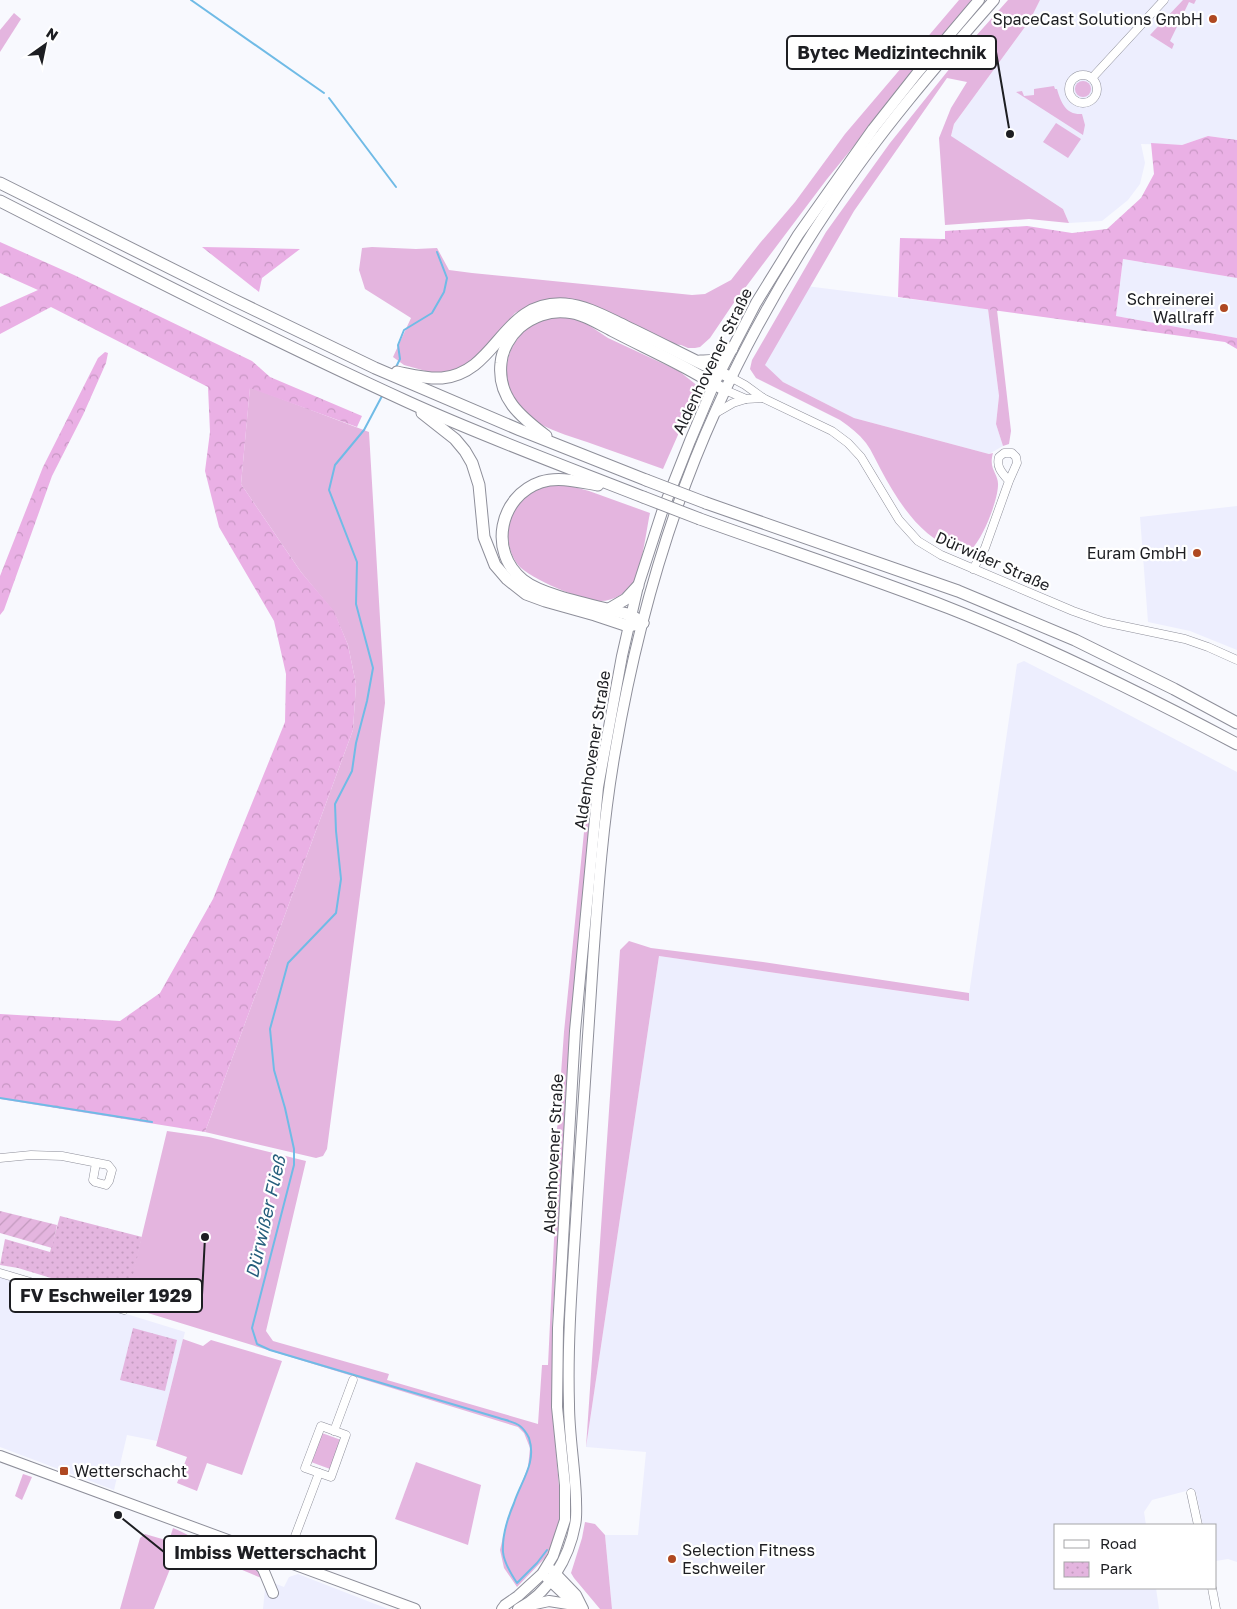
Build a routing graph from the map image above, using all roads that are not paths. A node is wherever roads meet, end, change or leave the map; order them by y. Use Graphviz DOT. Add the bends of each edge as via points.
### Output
graph roads {
  1 [pos="979,0"];
  2 [pos="994,0"];
  3 [pos="1164,0"];
  4 [pos="1092,78"];
  5 [pos="0,182"];
  6 [pos="0,201"];
  7 [pos="732,349"];
  8 [pos="697,361"];
  9 [pos="720,373"];
  10 [pos="406,377"];
  11 [pos="732,378"];
  12 [pos="714,384"];
  13 [pos="725,390"];
  14 [pos="762,398"];
  15 [pos="746,399"];
  16 [pos="409,402"];
  17 [pos="714,414"];
  18 [pos="557,445"];
  19 [pos="1009,481"];
  20 [pos="619,488"];
  21 [pos="973,569"];
  22 [pos="638,586"];
  23 [pos="609,609"];
  24 [pos="630,621"];
  25 [pos="642,623"];
  26 [pos="1237,660"];
  27 [pos="1237,723"];
  28 [pos="1237,744"];
  29 [pos="0,1158"];
  30 [pos="96,1163"];
  31 [pos="0,1273"];
  32 [pos="124,1310"];
  33 [pos="353,1380"];
  34 [pos="334,1431"];
  35 [pos="0,1456"];
  36 [pos="320,1473"];
  37 [pos="1191,1493"];
  38 [pos="1198,1524"];
  39 [pos="245,1545"];
  40 [pos="286,1560"];
  41 [pos="544,1570"];
  42 [pos="553,1577"];
  43 [pos="1212,1589"];
  44 [pos="273,1593"];
  45 [pos="522,1607"];
  46 [pos="582,1607"];
  47 [pos="415,1609"];
  48 [pos="502,1609"];
  49 [pos="1216,1609"];
  1 -- 7 [label="main road, Aldenhovener Straße" via="918,72 824,196 756,303"];
  2 -- 11 [label="main road, Aldenhovener Straße" via="926,79 833,202 772,300"];
  3 -- 4 [label="street"];
  5 -- 10 [label="highway" via="375,368"];
  6 -- 16 [label="highway" via="224,314"];
  7 -- 8 [label="highway" via="714,360"];
  7 -- 9 [label="main road, Aldenhovener Straße"];
  8 -- 9 [label="highway"];
  8 -- 10 [label="highway" via="590,310 557,304 538,307 522,316 484,358 463,372 436,378"];
  9 -- 11 [label="highway"];
  9 -- 12 [label="main road, Aldenhovener Straße"];
  10 -- 18 [label="highway"];
  11 -- 13 [label="main road, Aldenhovener Straße"];
  11 -- 14 [label="street, Dürwißer Straße"];
  12 -- 13 [label="highway"];
  12 -- 18 [label="highway" via="587,318 565,312 538,316 509,340 501,359 502,384 513,408"];
  12 -- 22 [label="main road, Aldenhovener Straße" via="662,512"];
  13 -- 15 [label="street, Dürwißer Straße"];
  13 -- 17 [label="main road, Aldenhovener Straße"];
  14 -- 15 [label="street, Dürwißer Straße"];
  14 -- 21 [label="street, Dürwißer Straße" via="840,436 861,457 907,530 929,549"];
  15 -- 17 [label="street, Dürwißer Straße"];
  16 -- 20 [label="highway"];
  16 -- 24 [label="highway" via="455,439 469,457 478,478 486,544 495,564 507,579 532,597"];
  17 -- 25 [label="main road, Aldenhovener Straße" via="679,503"];
  18 -- 27 [label="highway, bridge" via="706,503 958,591 1074,640"];
  19 -- 21 [label="street" via="985,548"];
  20 -- 23 [label="highway" via="567,480 541,482 526,489 516,499 505,516 502,532 507,560 522,579 542,591"];
  20 -- 28 [label="highway, bridge" via="949,608 1066,658"];
  21 -- 26 [label="street, Dürwißer Straße" via="1104,622 1186,639"];
  22 -- 23 [label="highway" via="626,599"];
  22 -- 24 [label="main road, Aldenhovener Straße"];
  23 -- 24 [label="highway"];
  24 -- 25 [label="highway"];
  24 -- 41 [label="main road, Aldenhovener Straße" via="598,787 575,1031 558,1328 557,1407 565,1520 556,1548"];
  25 -- 42 [label="main road, Aldenhovener Straße" via="615,752 598,880 570,1326 568,1407 576,1484 576,1522 568,1552"];
  29 -- 30 [label="street" via="62,1156"];
  31 -- 32 [label="street"];
  33 -- 34 [label="street"];
  34 -- 36 [label="street" via="346,1435 331,1477"];
  34 -- 36 [label="street" via="321,1426 306,1468"];
  35 -- 39 [label="main road"];
  36 -- 40 [label="street"];
  37 -- 38 [label="street"];
  39 -- 40 [label="main road"];
  39 -- 44 [label="main road" via="263,1569"];
  40 -- 47 [label="main road"];
  41 -- 42 [label="main road"];
  41 -- 48 [label="main road, Aldenhovener Straße"];
  42 -- 45 [label="main road, Aldenhovener Straße"];
  42 -- 46 [label="main road" via="576,1595"];
  43 -- 49 [label="street"];
  45 -- 46 [label="main road" via="546,1601"];
}
